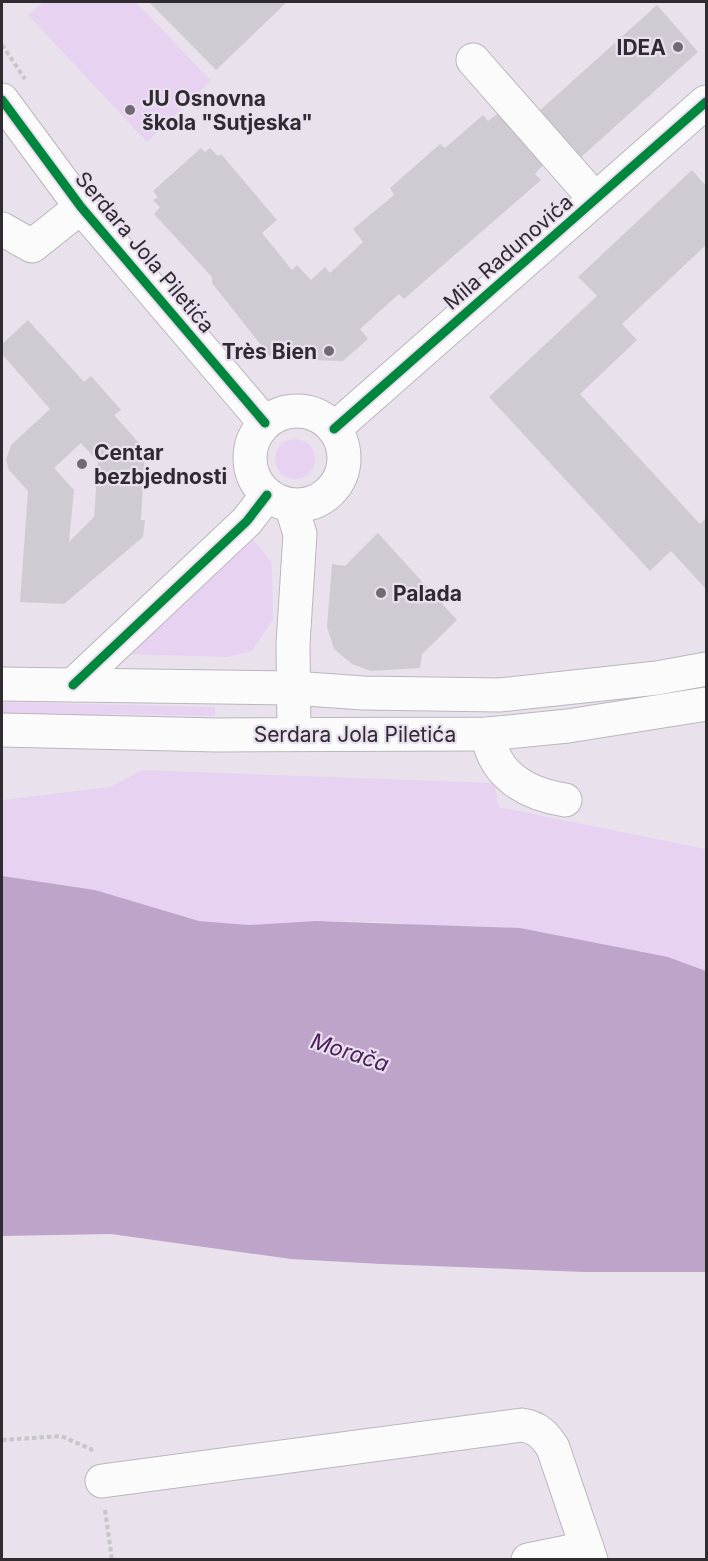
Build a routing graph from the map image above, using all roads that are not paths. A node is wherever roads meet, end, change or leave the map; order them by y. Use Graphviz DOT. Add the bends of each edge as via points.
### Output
graph roads {
  1 [pos="473,60"];
  2 [pos="2,100"];
  3 [pos="706,102"];
  4 [pos="595,199"];
  5 [pos="81,207"];
  6 [pos="2,229"];
  7 [pos="266,423"];
  8 [pos="334,429"];
  9 [pos="279,500"];
  10 [pos="706,669"];
  11 [pos="2,684"];
  12 [pos="73,685"];
  13 [pos="293,688"];
  14 [pos="706,704"];
  15 [pos="2,730"];
  16 [pos="294,734"];
  17 [pos="488,734"];
  18 [pos="565,800"];
  19 [pos="102,1480"];
  20 [pos="589,1554"];
  21 [pos="528,1560"];
  1 -- 4 [label="street"];
  2 -- 5 [label="street, Serdara Jola Piletića"];
  3 -- 4 [label="street, Mila Radunovića"];
  4 -- 8 [label="street, Mila Radunovića"];
  5 -- 6 [label="street" via="32,246"];
  5 -- 7 [label="street, Serdara Jola Piletića"];
  7 -- 8 [label="street" via="293,411 309,412"];
  7 -- 9 [label="street" via="254,440 250,459 255,479"];
  8 -- 9 [label="street" via="344,450 342,473 334,488 307,504"];
  9 -- 12 [label="street" via="247,521"];
  9 -- 13 [label="street" via="300,534"];
  10 -- 13 [label="street, Serdara Jola Piletića" via="499,695"];
  11 -- 12 [label="street, Serdara Jola Piletića"];
  12 -- 13 [label="street, Serdara Jola Piletića"];
  13 -- 16 [label="street"];
  14 -- 17 [label="street, Serdara Jola Piletića"];
  15 -- 16 [label="street, Serdara Jola Piletića"];
  16 -- 17 [label="street, Serdara Jola Piletića"];
  17 -- 18 [label="street" via="494,756 509,777 544,797"];
  19 -- 20 [label="street" via="522,1425 539,1431 552,1448"];
  20 -- 21 [label="street"];
}
